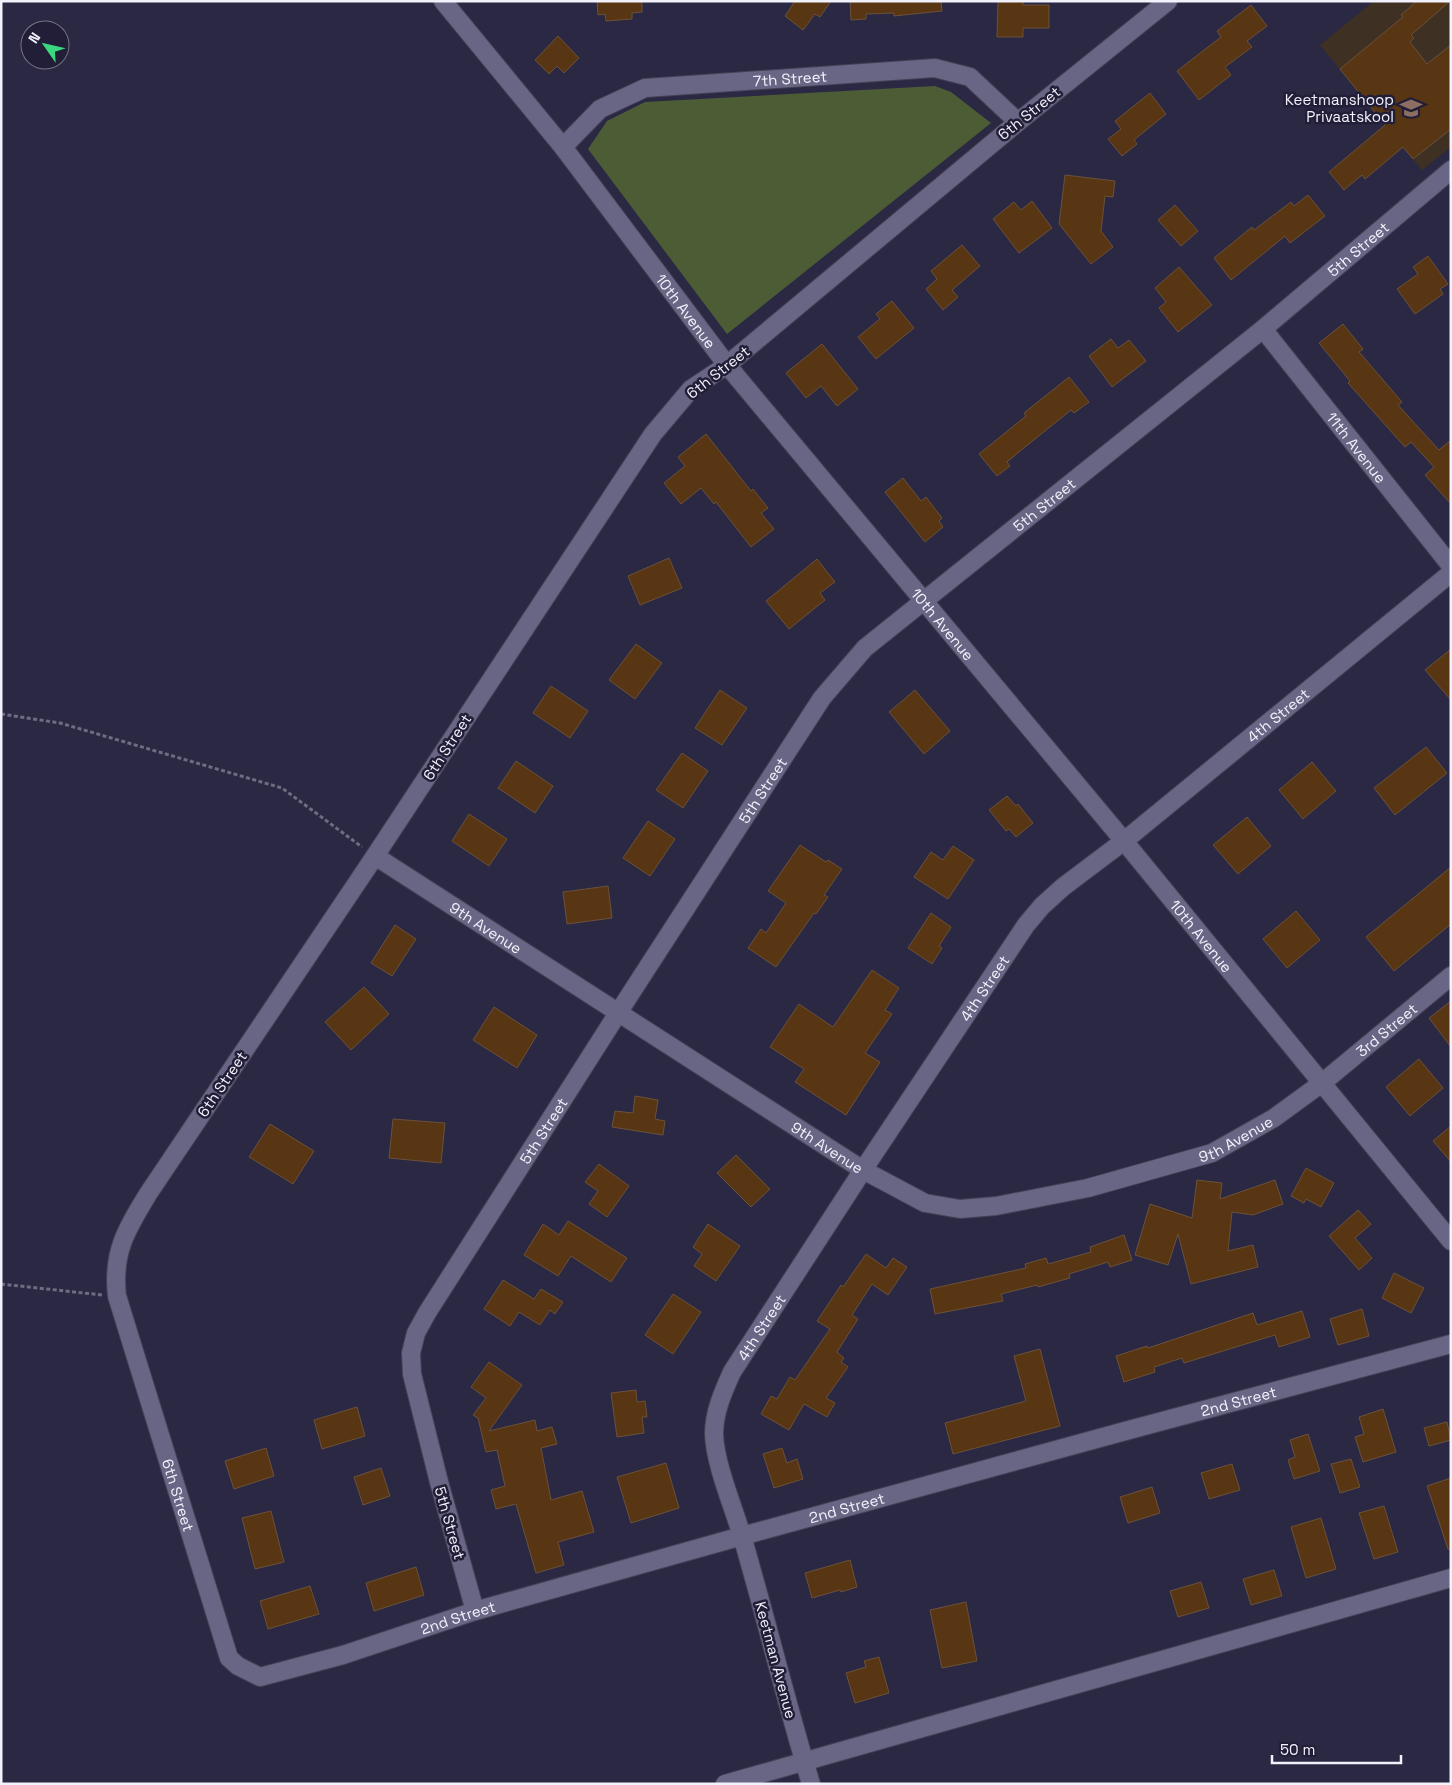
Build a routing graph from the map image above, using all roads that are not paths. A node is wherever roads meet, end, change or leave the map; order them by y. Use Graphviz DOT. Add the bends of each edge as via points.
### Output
graph roads {
  1 [pos="443,1"];
  2 [pos="1168,1"];
  3 [pos="1018,122"];
  4 [pos="563,147"];
  5 [pos="1451,170"];
  6 [pos="1263,329"];
  7 [pos="727,365"];
  8 [pos="1451,566"];
  9 [pos="1451,573"];
  10 [pos="924,600"];
  11 [pos="1124,841"];
  12 [pos="375,856"];
  13 [pos="1451,976"];
  14 [pos="618,1012"];
  15 [pos="1322,1083"];
  16 [pos="862,1170"];
  17 [pos="1451,1241"];
  18 [pos="1451,1344"];
  19 [pos="742,1536"];
  20 [pos="1451,1578"];
  21 [pos="475,1611"];
  22 [pos="247,1672"];
  23 [pos="804,1762"];
  24 [pos="724,1784"];
  25 [pos="811,1784"];
  1 -- 4 [label="street, 10th Avenue"];
  2 -- 3 [label="street, 6th Street"];
  3 -- 4 [label="street, 7th Street" via="970,77 935,68 645,88 600,109"];
  3 -- 7 [label="street, 6th Street"];
  4 -- 7 [label="street, 10th Avenue"];
  5 -- 6 [label="street, 5th Street"];
  6 -- 8 [label="street, 11th Avenue"];
  6 -- 10 [label="street, 5th Street"];
  7 -- 10 [label="street, 10th Avenue"];
  7 -- 12 [label="street, 6th Street" via="691,389 653,434"];
  9 -- 11 [label="street, 4th Street"];
  10 -- 11 [label="street, 10th Avenue"];
  10 -- 14 [label="street, 5th Street" via="865,648 822,698"];
  11 -- 15 [label="street, 10th Avenue"];
  11 -- 16 [label="street, 4th Street" via="1063,887 1026,925"];
  12 -- 14 [label="street, 9th Avenue"];
  12 -- 22 [label="street, 6th Street" via="153,1186 134,1216 118,1255 117,1296 230,1658"];
  13 -- 15 [label="street, 3rd Street"];
  14 -- 16 [label="street, 9th Avenue"];
  14 -- 21 [label="street, 5th Street" via="416,1333 412,1374"];
  15 -- 16 [label="street, 9th Avenue" via="1274,1118 1212,1153 1088,1188 996,1206 960,1209 925,1203"];
  15 -- 17 [label="street, 10th Avenue"];
  16 -- 19 [label="street, 4th Street" via="732,1372 721,1395 714,1433 716,1450"];
  18 -- 19 [label="street, 2nd Street"];
  19 -- 21 [label="street, 2nd Street"];
  19 -- 23 [label="street, Keetman Avenue"];
  20 -- 23 [label="street"];
  21 -- 22 [label="street, 2nd Street" via="343,1655 260,1677"];
  23 -- 24 [label="street"];
  23 -- 25 [label="street, Keetman Avenue"];
}
